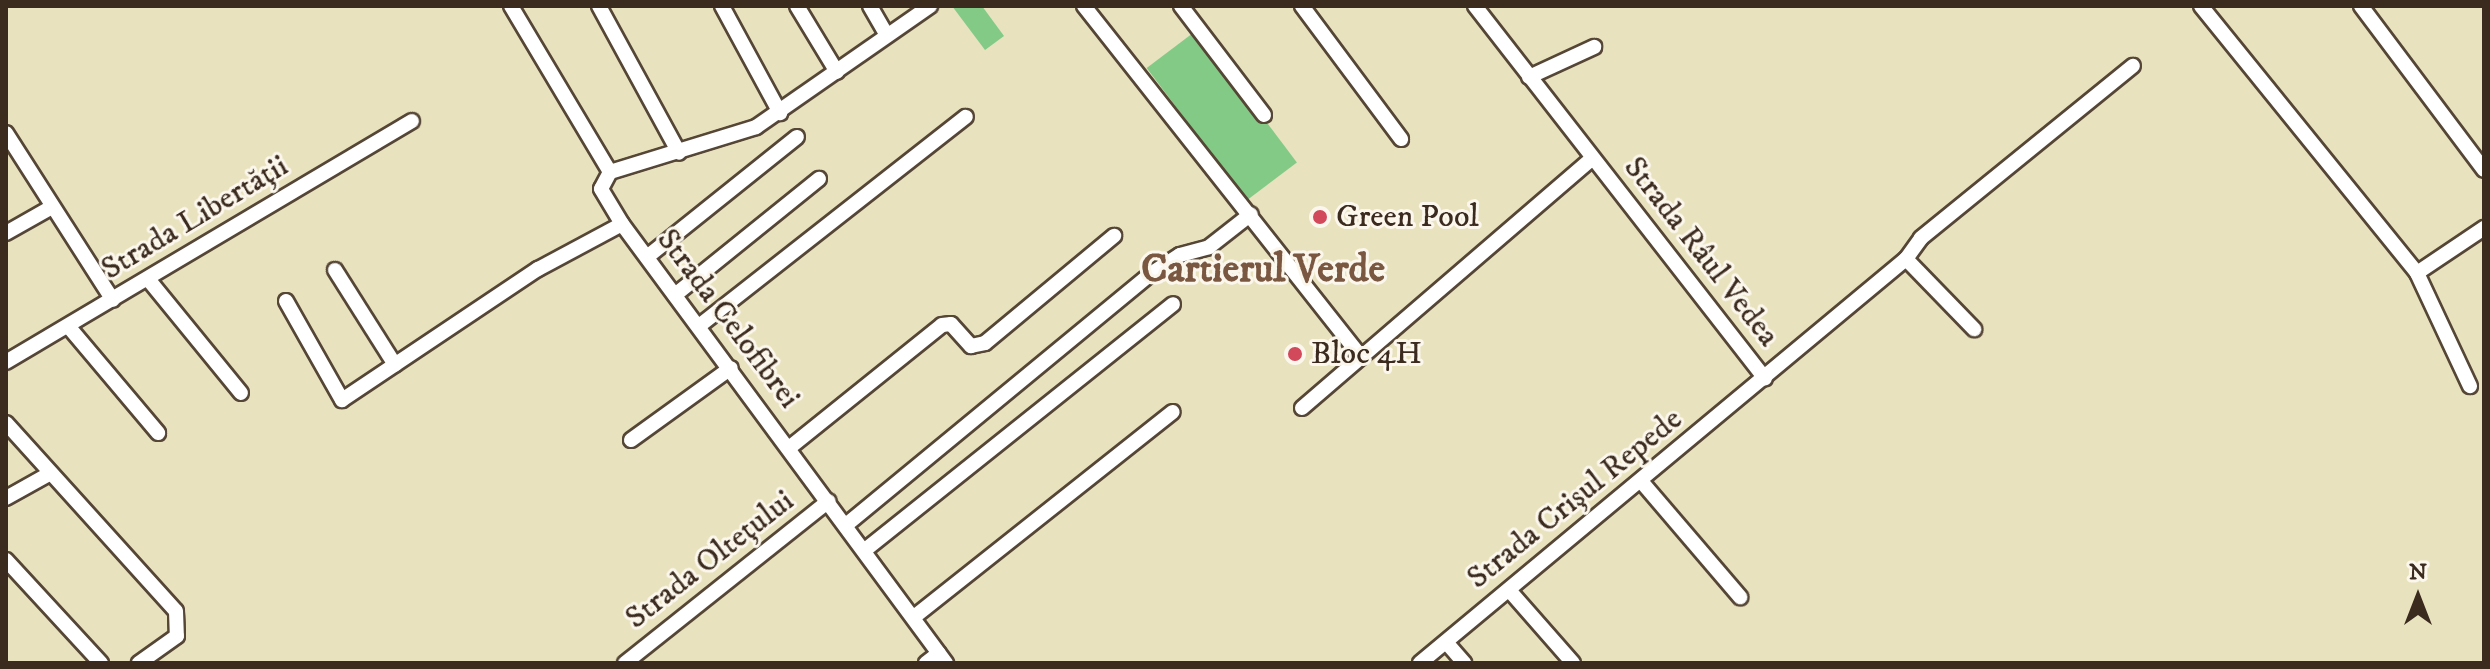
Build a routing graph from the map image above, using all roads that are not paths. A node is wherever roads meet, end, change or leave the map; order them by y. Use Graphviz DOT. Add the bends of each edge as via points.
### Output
graph roads {
  1 [pos="511,6"];
  2 [pos="599,6"];
  3 [pos="722,6"];
  4 [pos="797,6"];
  5 [pos="870,6"];
  6 [pos="930,6"];
  7 [pos="1084,6"];
  8 [pos="1181,6"];
  9 [pos="1302,6"];
  10 [pos="1475,6"];
  11 [pos="2201,6"];
  12 [pos="2361,6"];
  13 [pos="887,36"];
  14 [pos="1594,47"];
  15 [pos="2133,66"];
  16 [pos="837,72"];
  17 [pos="1529,77"];
  18 [pos="780,113"];
  19 [pos="1264,115"];
  20 [pos="966,117"];
  21 [pos="412,121"];
  22 [pos="6,133"];
  23 [pos="797,137"];
  24 [pos="1401,139"];
  25 [pos="679,153"];
  26 [pos="1592,159"];
  27 [pos="2484,170"];
  28 [pos="610,172"];
  29 [pos="819,179"];
  30 [pos="52,207"];
  31 [pos="1251,214"];
  32 [pos="622,224"];
  33 [pos="2484,228"];
  34 [pos="6,233"];
  35 [pos="1114,236"];
  36 [pos="647,257"];
  37 [pos="1906,259"];
  38 [pos="335,270"];
  39 [pos="2417,273"];
  40 [pos="148,279"];
  41 [pos="675,295"];
  42 [pos="113,300"];
  43 [pos="286,301"];
  44 [pos="1173,304"];
  45 [pos="68,326"];
  46 [pos="699,326"];
  47 [pos="1974,329"];
  48 [pos="1361,357"];
  49 [pos="6,362"];
  50 [pos="395,365"];
  51 [pos="731,368"];
  52 [pos="1765,379"];
  53 [pos="2470,386"];
  54 [pos="241,393"];
  55 [pos="1302,408"];
  56 [pos="1173,412"];
  57 [pos="6,423"];
  58 [pos="158,433"];
  59 [pos="631,440"];
  60 [pos="789,448"];
  61 [pos="51,473"];
  62 [pos="1641,481"];
  63 [pos="6,498"];
  64 [pos="829,501"];
  65 [pos="846,525"];
  66 [pos="865,550"];
  67 [pos="6,560"];
  68 [pos="1509,590"];
  69 [pos="1740,597"];
  70 [pos="914,617"];
  71 [pos="1446,642"];
  72 [pos="942,658"];
  73 [pos="101,663"];
  74 [pos="139,663"];
  75 [pos="625,663"];
  76 [pos="926,663"];
  77 [pos="1420,663"];
  78 [pos="1464,663"];
  79 [pos="1573,663"];
  1 -- 28 [label="street, Strada Celofibrei"];
  2 -- 25 [label="street"];
  3 -- 18 [label="street"];
  4 -- 16 [label="street"];
  5 -- 13 [label="street"];
  6 -- 13 [label="street"];
  7 -- 31 [label="street"];
  8 -- 19 [label="street"];
  9 -- 24 [label="street"];
  10 -- 17 [label="street, Strada Râul Vedea"];
  11 -- 39 [label="street"];
  12 -- 27 [label="street"];
  13 -- 16 [label="street"];
  14 -- 17 [label="street"];
  15 -- 37 [label="street, Strada Crișul Repede" via="1921,238"];
  16 -- 18 [label="street"];
  17 -- 26 [label="street, Strada Râul Vedea"];
  18 -- 25 [label="street" via="744,133"];
  20 -- 46 [label="street"];
  21 -- 40 [label="street, Strada Libertății"];
  22 -- 30 [label="street"];
  23 -- 36 [label="street"];
  25 -- 28 [label="street"];
  26 -- 48 [label="street, Strada Râul Vedea"];
  26 -- 52 [label="street, Strada Râul Vedea"];
  28 -- 32 [label="street, Strada Celofibrei" via="601,189"];
  29 -- 41 [label="street"];
  30 -- 34 [label="street"];
  30 -- 42 [label="street"];
  31 -- 48 [label="street"];
  31 -- 65 [label="street" via="1209,247 1180,255 1152,273"];
  32 -- 36 [label="street, Strada Celofibrei"];
  32 -- 50 [label="street" via="538,269"];
  33 -- 39 [label="street"];
  35 -- 60 [label="street" via="985,343 971,346 951,324 942,325"];
  36 -- 41 [label="street, Strada Celofibrei"];
  37 -- 47 [label="street"];
  37 -- 52 [label="street, Strada Crișul Repede"];
  38 -- 50 [label="street"];
  39 -- 53 [label="street"];
  40 -- 42 [label="street, Strada Libertății"];
  40 -- 54 [label="street"];
  41 -- 46 [label="street, Strada Celofibrei"];
  42 -- 45 [label="street, Strada Libertății"];
  43 -- 50 [label="street" via="342,400"];
  44 -- 66 [label="street"];
  45 -- 49 [label="street, Strada Libertății"];
  45 -- 58 [label="street"];
  46 -- 51 [label="street, Strada Celofibrei"];
  48 -- 55 [label="street, Strada Râul Vedea"];
  51 -- 59 [label="street"];
  51 -- 60 [label="street, Strada Celofibrei"];
  52 -- 62 [label="street, Strada Crișul Repede"];
  56 -- 70 [label="street"];
  57 -- 61 [label="street"];
  60 -- 64 [label="street, Strada Celofibrei"];
  61 -- 63 [label="street"];
  61 -- 74 [label="street" via="176,611 177,636"];
  62 -- 68 [label="street, Strada Crișul Repede"];
  62 -- 69 [label="street"];
  64 -- 65 [label="street, Strada Celofibrei"];
  64 -- 75 [label="street, Strada Oltețului"];
  65 -- 66 [label="street, Strada Celofibrei"];
  66 -- 70 [label="street, Strada Celofibrei"];
  67 -- 73 [label="street"];
  68 -- 71 [label="street, Strada Crișul Repede"];
  68 -- 79 [label="street"];
  70 -- 72 [label="street, Strada Celofibrei"];
  71 -- 77 [label="street, Strada Crișul Repede"];
  71 -- 78 [label="street"];
  72 -- 76 [label="street, Strada Celofibrei"];
}
